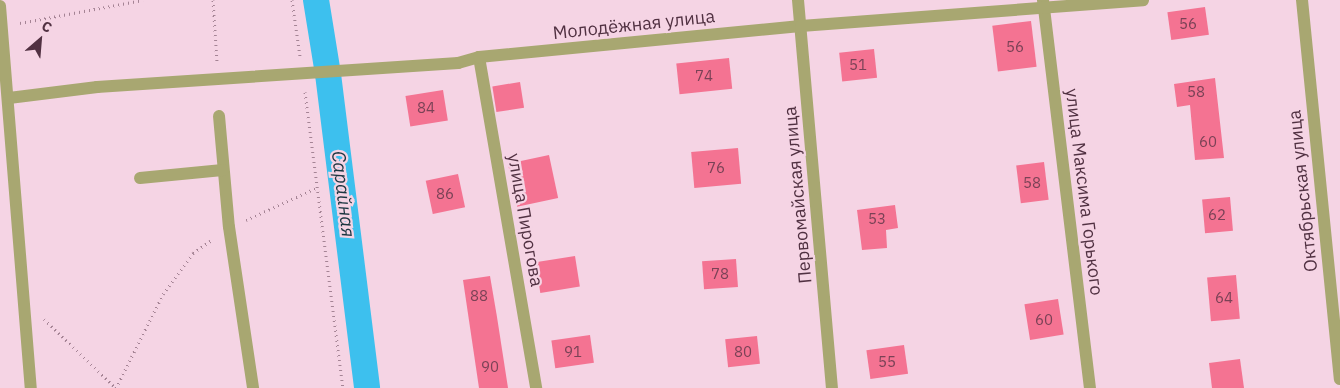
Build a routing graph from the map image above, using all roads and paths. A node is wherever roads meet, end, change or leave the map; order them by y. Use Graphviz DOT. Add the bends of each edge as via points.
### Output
graph roads {
  1 [pos="143,0"];
  2 [pos="213,0"];
  3 [pos="292,0"];
  4 [pos="798,0"];
  5 [pos="1143,0"];
  6 [pos="1302,0"];
  7 [pos="1043,5"];
  8 [pos="0,6"];
  9 [pos="801,26"];
  10 [pos="2,27"];
  11 [pos="479,57"];
  12 [pos="301,59"];
  13 [pos="217,68"];
  14 [pos="305,89"];
  15 [pos="9,98"];
  16 [pos="219,116"];
  17 [pos="223,170"];
  18 [pos="140,178"];
  19 [pos="318,188"];
  20 [pos="229,227"];
  21 [pos="24,300"];
  22 [pos="1340,380"];
  23 [pos="31,388"];
  24 [pos="116,388"];
  25 [pos="253,388"];
  26 [pos="343,388"];
  27 [pos="536,388"];
  28 [pos="832,388"];
  29 [pos="1090,388"];
  1 -- 10 [label="path"];
  2 -- 13 [label="path"];
  3 -- 12 [label="path"];
  4 -- 9 [label="street, Первомайская улица"];
  5 -- 7 [label="street, Молодёжная улица"];
  6 -- 22 [label="street, Октябрьская улица"];
  7 -- 9 [label="street, Молодёжная улица"];
  7 -- 29 [label="street, улица Максима Горького"];
  8 -- 10 [label="street"];
  9 -- 11 [label="street, Молодёжная улица"];
  9 -- 28 [label="street, Первомайская улица"];
  10 -- 15 [label="street"];
  11 -- 15 [label="street, Молодёжная улица, bridge" via="458,63 97,87"];
  11 -- 27 [label="street, улица Пирогова"];
  14 -- 19 [label="path"];
  15 -- 21 [label="street"];
  16 -- 17 [label="street"];
  17 -- 18 [label="street"];
  17 -- 20 [label="street"];
  19 -- 20 [label="path"];
  19 -- 26 [label="path"];
  20 -- 24 [label="path" via="193,253 163,294"];
  20 -- 25 [label="street"];
  21 -- 23 [label="street"];
  21 -- 24 [label="path"];
}
